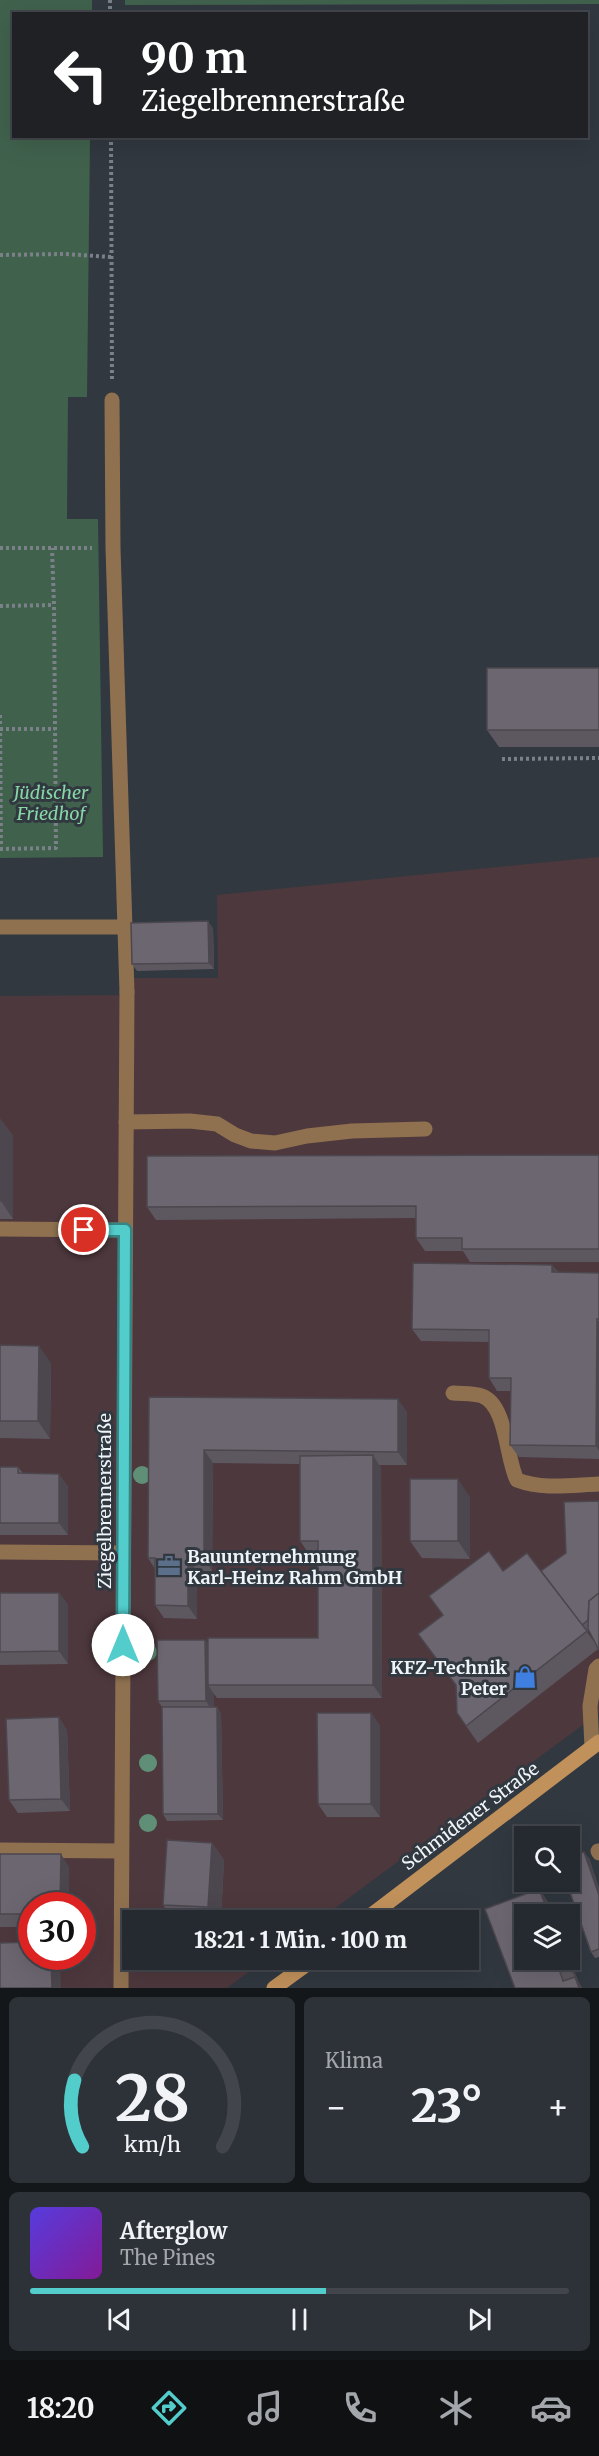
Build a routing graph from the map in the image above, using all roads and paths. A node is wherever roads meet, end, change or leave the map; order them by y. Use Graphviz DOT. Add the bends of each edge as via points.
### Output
graph roads {
  1 [pos="111,138"];
  2 [pos="0,255"];
  3 [pos="111,258"];
  4 [pos="112,400"];
  5 [pos="0,548"];
  6 [pos="51,548"];
  7 [pos="112,548"];
  8 [pos="54,605"];
  9 [pos="0,606"];
  10 [pos="0,715"];
  11 [pos="0,729"];
  12 [pos="55,729"];
  13 [pos="599,758"];
  14 [pos="502,759"];
  15 [pos="1,849"];
  16 [pos="1,927"];
  17 [pos="125,927"];
  18 [pos="126,1122"];
  19 [pos="425,1129"];
  20 [pos="0,1229"];
  21 [pos="125,1230"];
  22 [pos="453,1393"];
  23 [pos="599,1484"];
  24 [pos="0,1552"];
  25 [pos="123,1554"];
  26 [pos="599,1666"];
  27 [pos="596,1745"];
  28 [pos="0,1850"];
  29 [pos="121,1851"];
  30 [pos="378,1910"];
  31 [pos="299,1970"];
  32 [pos="121,1988"];
  33 [pos="274,1988"];
  1 -- 3 [label="path"];
  2 -- 3 [label="path"];
  3 -- 4 [label="path"];
  4 -- 7 [label="street, Ziegelbrennerstraße"];
  5 -- 6 [label="path"];
  6 -- 7 [label="path"];
  6 -- 8 [label="path"];
  7 -- 17 [label="street, Ziegelbrennerstraße"];
  8 -- 9 [label="path"];
  8 -- 12 [label="path"];
  10 -- 11 [label="path"];
  11 -- 12 [label="path"];
  11 -- 15 [label="path"];
  12 -- 15 [label="path" via="56,848"];
  13 -- 14 [label="path"];
  16 -- 17 [label="street"];
  17 -- 18 [label="street, Ziegelbrennerstraße"];
  18 -- 19 [label="street" via="217,1124 251,1141 275,1143 352,1131"];
  18 -- 21 [label="street, Ziegelbrennerstraße"];
  20 -- 21 [label="street"];
  21 -- 25 [label="street, Ziegelbrennerstraße"];
  22 -- 23 [label="street" via="483,1396 495,1407 517,1480 529,1485"];
  24 -- 25 [label="street"];
  25 -- 29 [label="street, Ziegelbrennerstraße"];
  26 -- 27 [label="street" via="590,1706"];
  27 -- 30 [label="main road, Schmidener Straße"];
  28 -- 29 [label="street"];
  29 -- 32 [label="street, Ziegelbrennerstraße"];
  31 -- 33 [label="main road"];
}
